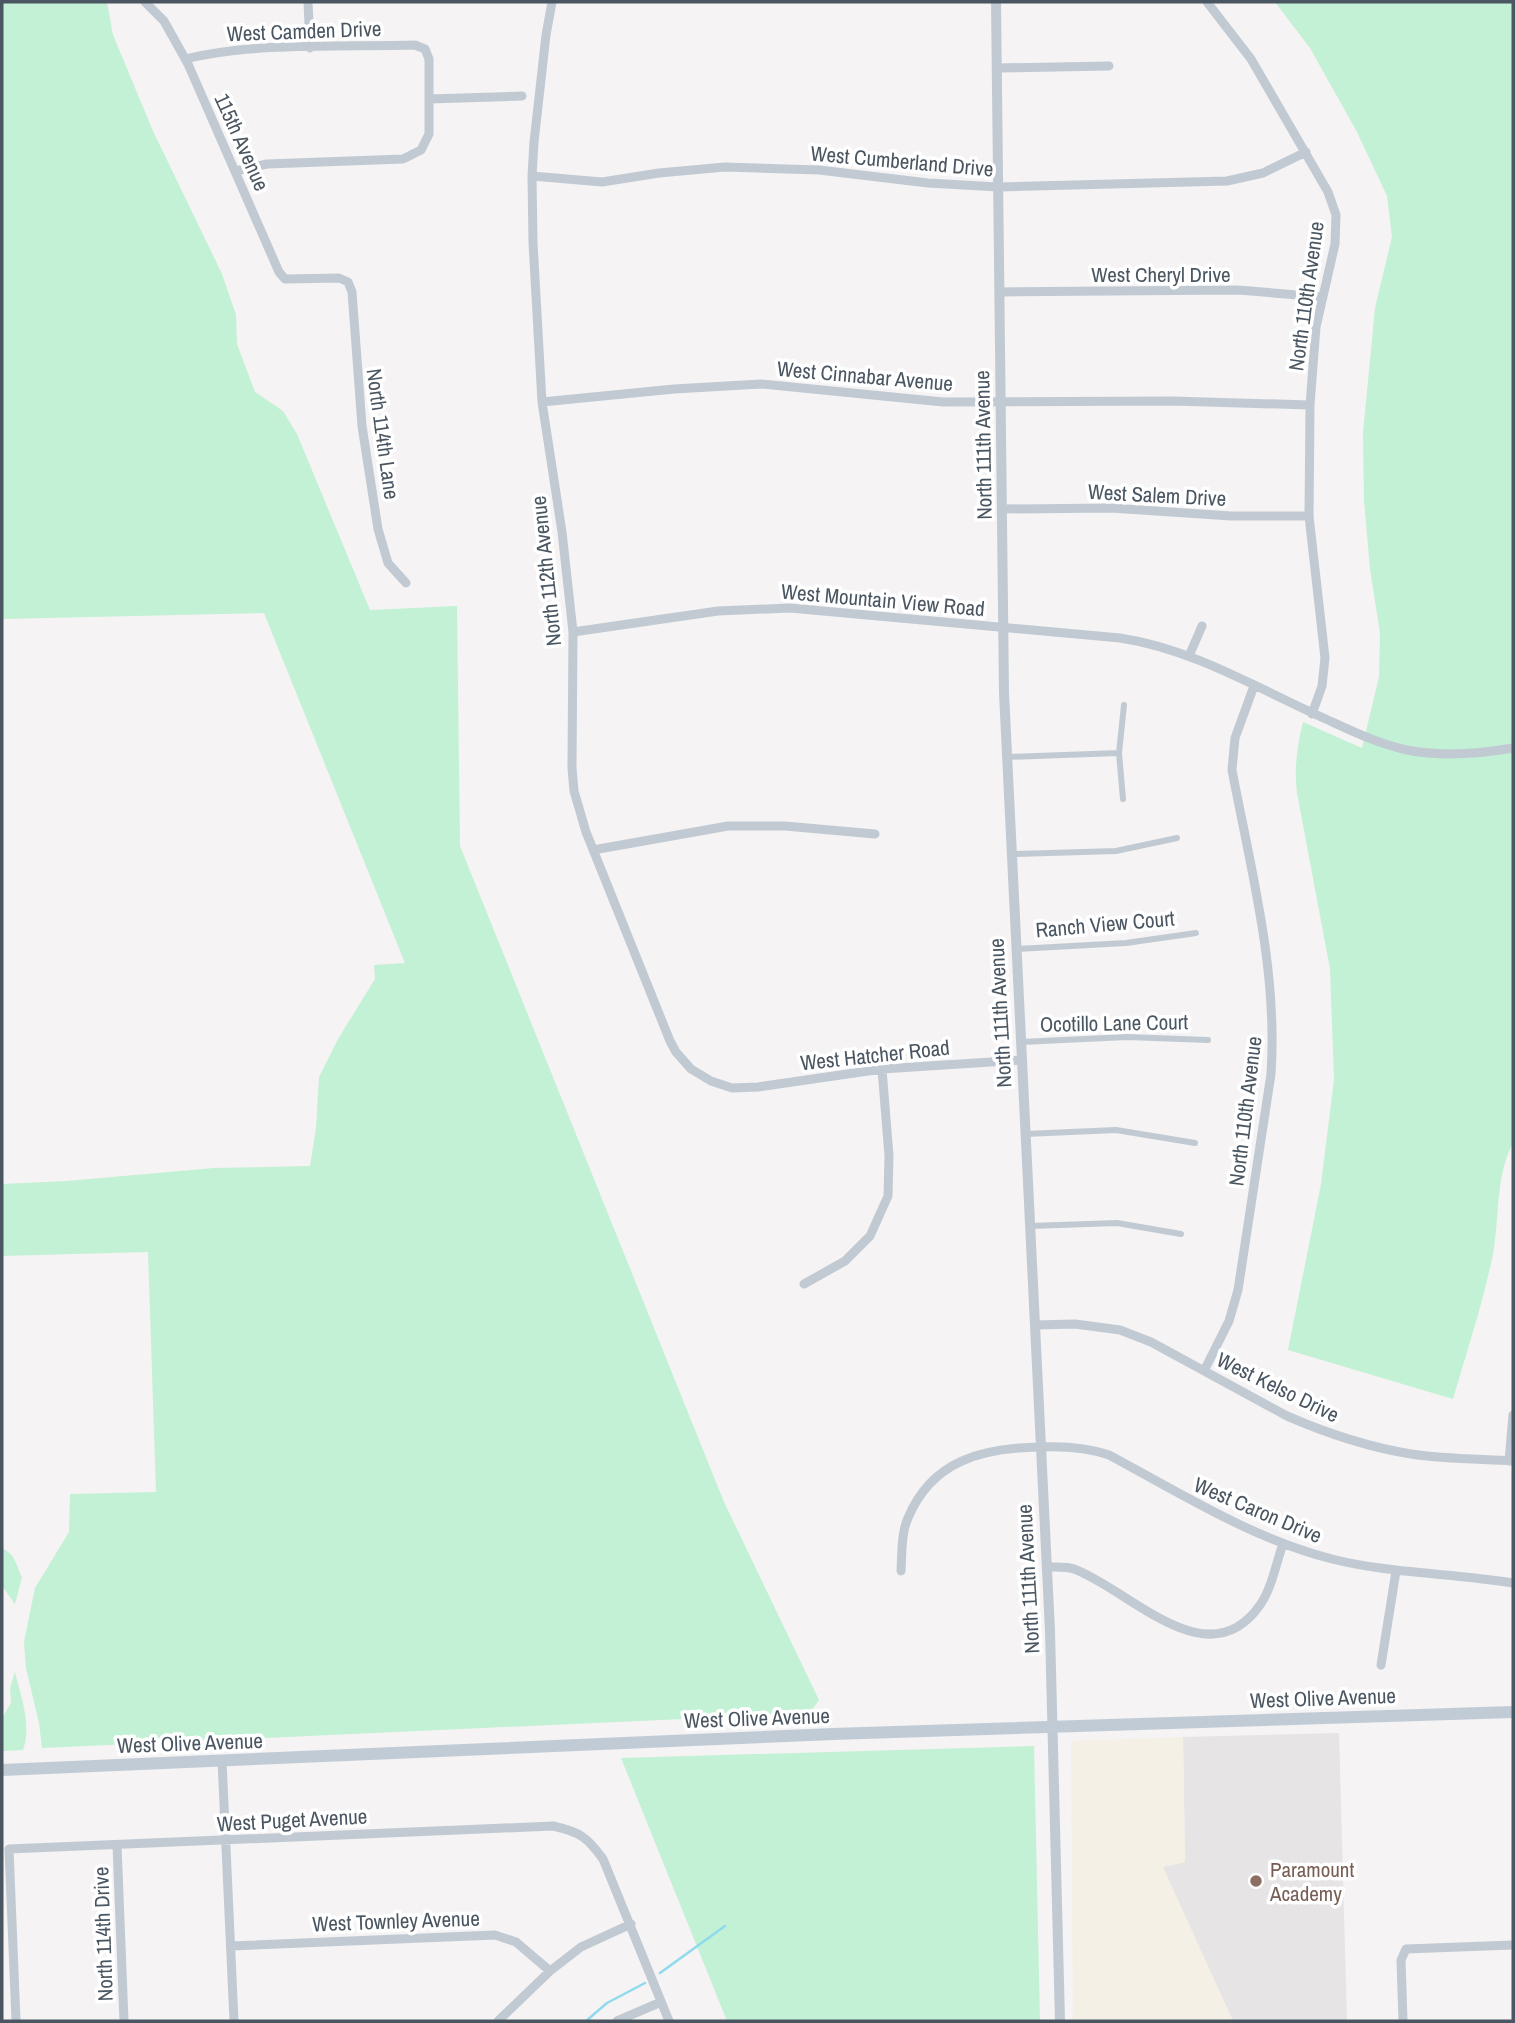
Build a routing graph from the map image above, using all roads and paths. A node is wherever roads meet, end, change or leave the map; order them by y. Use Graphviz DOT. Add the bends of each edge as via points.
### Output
graph roads {
  1 [pos="145,2"];
  2 [pos="308,2"];
  3 [pos="552,2"];
  4 [pos="996,2"];
  5 [pos="1208,2"];
  6 [pos="310,48"];
  7 [pos="185,59"];
  8 [pos="1109,66"];
  9 [pos="998,68"];
  10 [pos="522,96"];
  11 [pos="429,99"];
  12 [pos="1306,152"];
  13 [pos="236,171"];
  14 [pos="532,176"];
  15 [pos="998,187"];
  16 [pos="348,282"];
  17 [pos="1000,292"];
  18 [pos="1322,297"];
  19 [pos="542,402"];
  20 [pos="1001,403"];
  21 [pos="1310,405"];
  22 [pos="1003,509"];
  23 [pos="1309,516"];
  24 [pos="406,583"];
  25 [pos="1202,626"];
  26 [pos="1003,627"];
  27 [pos="573,632"];
  28 [pos="1189,656"];
  29 [pos="1254,686"];
  30 [pos="1124,705"];
  31 [pos="1312,714"];
  32 [pos="1513,748"];
  33 [pos="1119,753"];
  34 [pos="1007,757"];
  35 [pos="1123,799"];
  36 [pos="876,834"];
  37 [pos="1177,838"];
  38 [pos="593,850"];
  39 [pos="1012,854"];
  40 [pos="1196,933"];
  41 [pos="1017,949"];
  42 [pos="1208,1040"];
  43 [pos="1021,1042"];
  44 [pos="1021,1060"];
  45 [pos="882,1069"];
  46 [pos="732,1088"];
  47 [pos="1025,1134"];
  48 [pos="1195,1143"];
  49 [pos="1030,1226"];
  50 [pos="1181,1234"];
  51 [pos="804,1284"];
  52 [pos="1035,1325"];
  53 [pos="1204,1371"];
  54 [pos="1513,1415"];
  55 [pos="1041,1447"];
  56 [pos="1511,1461"];
  57 [pos="1283,1544"];
  58 [pos="1047,1567"];
  59 [pos="901,1571"];
  60 [pos="1396,1571"];
  61 [pos="1513,1583"];
  62 [pos="1381,1665"];
  63 [pos="1513,1712"];
  64 [pos="1053,1726"];
  65 [pos="222,1760"];
  66 [pos="2,1770"];
  67 [pos="226,1841"];
  68 [pos="117,1845"];
  69 [pos="631,1924"];
  70 [pos="230,1945"];
  71 [pos="1513,1945"];
  72 [pos="550,1971"];
  73 [pos="661,2002"];
  74 [pos="16,2021"];
  75 [pos="124,2021"];
  76 [pos="234,2021"];
  77 [pos="498,2021"];
  78 [pos="617,2021"];
  79 [pos="669,2021"];
  80 [pos="1060,2021"];
  81 [pos="1403,2021"];
  1 -- 7 [label="street, 115th Avenue" via="164,21"];
  2 -- 6 [label="street"];
  3 -- 14 [label="street, North 112th Avenue"];
  4 -- 9 [label="street, North 111th Avenue"];
  5 -- 12 [label="street, North 110th Avenue" via="1251,59"];
  6 -- 7 [label="street, West Camden Drive" via="217,52"];
  6 -- 11 [label="street, West Camden Drive" via="415,45 425,49"];
  7 -- 13 [label="street, 115th Avenue"];
  8 -- 9 [label="street"];
  9 -- 15 [label="street, North 111th Avenue"];
  10 -- 11 [label="street"];
  11 -- 13 [label="street" via="429,134 421,150 403,159 267,164"];
  12 -- 15 [label="street, West Cumberland Drive" via="1263,173 1227,181"];
  12 -- 18 [label="street, North 110th Avenue" via="1336,215 1335,244"];
  13 -- 16 [label="street, 115th Avenue" via="285,279 339,278"];
  14 -- 15 [label="street, West Cumberland Drive" via="602,182 725,167 819,170"];
  14 -- 19 [label="street, North 112th Avenue"];
  15 -- 17 [label="street, North 111th Avenue"];
  16 -- 24 [label="street, North 114th Lane" via="378,529 388,564"];
  17 -- 18 [label="street, West Cheryl Drive" via="1238,290"];
  17 -- 20 [label="street, North 111th Avenue"];
  18 -- 21 [label="street, North 110th Avenue" via="1315,327"];
  19 -- 20 [label="street, West Cinnabar Avenue" via="761,384 943,402"];
  19 -- 27 [label="street, North 112th Avenue"];
  20 -- 21 [label="street, West Cinnabar Avenue"];
  20 -- 22 [label="street, North 111th Avenue"];
  21 -- 23 [label="street, North 110th Avenue"];
  22 -- 23 [label="street, West Salem Drive"];
  22 -- 26 [label="street, North 111th Avenue"];
  23 -- 31 [label="street, North 110th Avenue" via="1325,658"];
  25 -- 28 [label="street"];
  26 -- 27 [label="street, West Mountain View Road" via="770,608"];
  26 -- 28 [label="street, West Mountain View Road" via="1133,640"];
  26 -- 34 [label="street, North 111th Avenue"];
  27 -- 38 [label="street, North 112th Avenue" via="574,791"];
  28 -- 29 [label="street, West Mountain View Road"];
  29 -- 31 [label="street, West Mountain View Road"];
  29 -- 53 [label="street, North 110th Avenue" via="1235,738 1232,770 1270,982 1271,1074 1238,1290 1229,1321"];
  30 -- 33 [label="street"];
  31 -- 32 [label="street, West Mountain View Road" via="1373,741 1408,750 1465,754"];
  33 -- 34 [label="street"];
  33 -- 35 [label="street"];
  34 -- 39 [label="street, North 111th Avenue"];
  36 -- 38 [label="street" via="728,825"];
  37 -- 39 [label="street" via="1116,850"];
  38 -- 46 [label="street, North 112th Avenue" via="676,1052 691,1069"];
  39 -- 41 [label="street, North 111th Avenue"];
  40 -- 41 [label="street, Ranch View Court" via="1126,943"];
  41 -- 43 [label="street, North 111th Avenue"];
  42 -- 43 [label="street, Ocotillo Lane Court" via="1127,1037"];
  43 -- 44 [label="street, North 111th Avenue"];
  44 -- 45 [label="street, West Hatcher Road"];
  44 -- 47 [label="street, North 111th Avenue"];
  45 -- 46 [label="street, West Hatcher Road"];
  45 -- 51 [label="street" via="888,1196 870,1236 845,1261"];
  47 -- 48 [label="street" via="1116,1130"];
  47 -- 49 [label="street, North 111th Avenue"];
  49 -- 50 [label="street" via="1117,1223"];
  49 -- 52 [label="street, North 111th Avenue"];
  52 -- 53 [label="street, West Kelso Drive" via="1120,1330"];
  52 -- 55 [label="street, North 111th Avenue"];
  53 -- 56 [label="street, West Kelso Drive" via="1287,1416 1355,1441 1411,1454"];
  54 -- 56 [label="street"];
  55 -- 57 [label="street, West Caron Drive" via="1108,1455 1206,1510"];
  55 -- 58 [label="street, North 111th Avenue"];
  55 -- 59 [label="street, West Caron Drive" via="979,1453 938,1476 920,1495 906,1521"];
  57 -- 58 [label="street" via="1260,1605 1236,1627 1216,1633 1181,1630 1074,1569"];
  57 -- 60 [label="street, West Caron Drive"];
  58 -- 64 [label="street, North 111th Avenue"];
  60 -- 61 [label="street, West Caron Drive"];
  60 -- 62 [label="street"];
  63 -- 64 [label="main road, West Olive Avenue"];
  64 -- 65 [label="main road, West Olive Avenue"];
  64 -- 80 [label="street, North 111th Avenue"];
  65 -- 66 [label="main road, West Olive Avenue"];
  65 -- 67 [label="street"];
  67 -- 68 [label="street, West Puget Avenue"];
  67 -- 69 [label="street, West Puget Avenue" via="553,1826 576,1831 592,1843"];
  67 -- 70 [label="street"];
  68 -- 74 [label="street, West Puget Avenue" via="9,1849"];
  68 -- 75 [label="street, North 114th Drive"];
  69 -- 72 [label="street" via="581,1947"];
  69 -- 73 [label="street"];
  70 -- 72 [label="street, West Townley Avenue" via="495,1935 516,1942"];
  70 -- 76 [label="street"];
  71 -- 81 [label="street" via="1406,1949 1401,1960"];
  72 -- 77 [label="street"];
  73 -- 78 [label="street"];
  73 -- 79 [label="street"];
}
